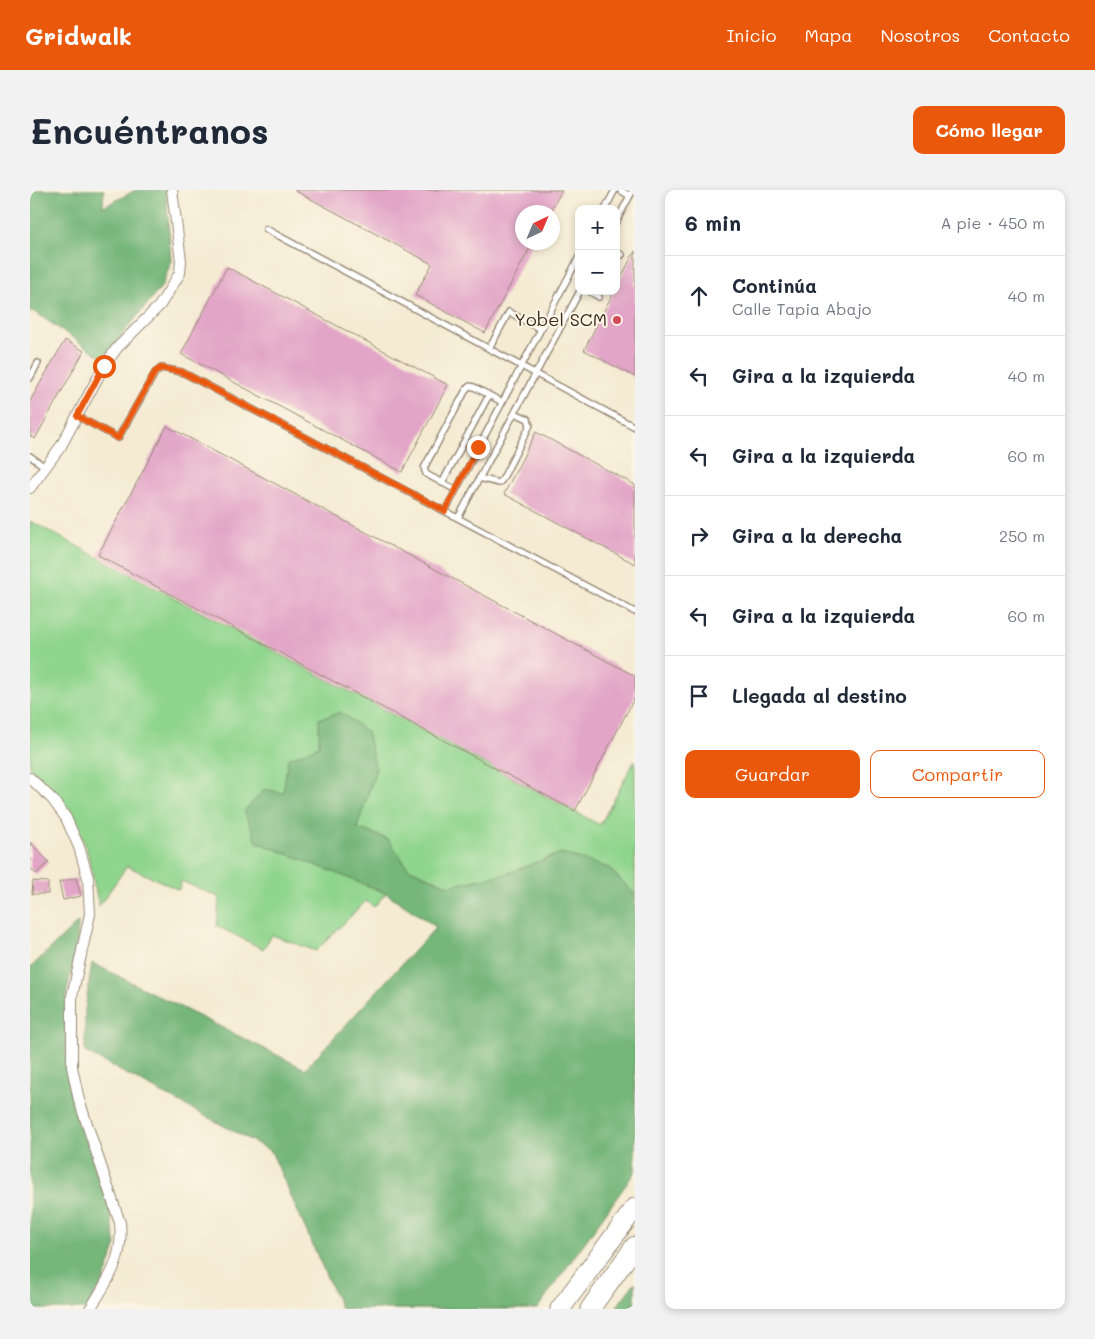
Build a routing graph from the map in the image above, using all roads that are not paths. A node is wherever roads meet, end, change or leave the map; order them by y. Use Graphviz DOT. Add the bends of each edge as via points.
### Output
graph roads {
  1 [pos="172,190"];
  2 [pos="615,190"];
  3 [pos="620,190"];
  4 [pos="633,190"];
  5 [pos="630,196"];
  6 [pos="607,205"];
  7 [pos="620,215"];
  8 [pos="266,229"];
  9 [pos="575,264"];
  10 [pos="578,295"];
  11 [pos="596,295"];
  12 [pos="599,297"];
  13 [pos="540,329"];
  14 [pos="489,349"];
  15 [pos="38,363"];
  16 [pos="520,366"];
  17 [pos="536,374"];
  18 [pos="30,378"];
  19 [pos="488,395"];
  20 [pos="502,402"];
  21 [pos="515,413"];
  22 [pos="77,416"];
  23 [pos="635,427"];
  24 [pos="30,456"];
  25 [pos="45,467"];
  26 [pos="480,478"];
  27 [pos="442,483"];
  28 [pos="30,488"];
  29 [pos="456,490"];
  30 [pos="445,511"];
  31 [pos="458,518"];
  32 [pos="635,612"];
  33 [pos="30,778"];
  34 [pos="635,1208"];
  35 [pos="635,1246"];
  36 [pos="90,1309"];
  37 [pos="560,1309"];
  38 [pos="590,1309"];
  1 -- 22 [label="street" via="180,273 160,304 116,348"];
  2 -- 6 [label="lane"];
  3 -- 5 [label="lane"];
  4 -- 5 [label="lane"];
  5 -- 7 [label="lane"];
  8 -- 14 [label="lane"];
  9 -- 13 [label="lane"];
  10 -- 17 [label="lane"];
  11 -- 12 [label="lane"];
  13 -- 14 [label="lane" via="509,312"];
  13 -- 16 [label="lane"];
  14 -- 16 [label="lane"];
  15 -- 18 [label="lane"];
  16 -- 17 [label="lane"];
  16 -- 20 [label="lane"];
  17 -- 21 [label="lane"];
  17 -- 23 [label="lane"];
  19 -- 20 [label="lane"];
  19 -- 27 [label="lane"];
  19 -- 27 [label="lane" via="470,386 467,388 424,468 426,474"];
  20 -- 29 [label="lane"];
  21 -- 26 [label="lane"];
  21 -- 26 [label="lane" via="528,419 530,425 502,480 495,483"];
  22 -- 25 [label="street"];
  22 -- 30 [label="lane" via="118,438 155,372 161,368 182,372"];
  24 -- 25 [label="lane"];
  25 -- 28 [label="street"];
  26 -- 31 [label="lane"];
  27 -- 29 [label="lane"];
  29 -- 30 [label="lane"];
  30 -- 31 [label="lane"];
  31 -- 32 [label="lane"];
  33 -- 36 [label="street" via="66,818 79,846 88,878 90,914 72,996 72,1067 79,1100 122,1235 113,1272"];
  34 -- 37 [label="highway"];
  35 -- 38 [label="highway"];
}
